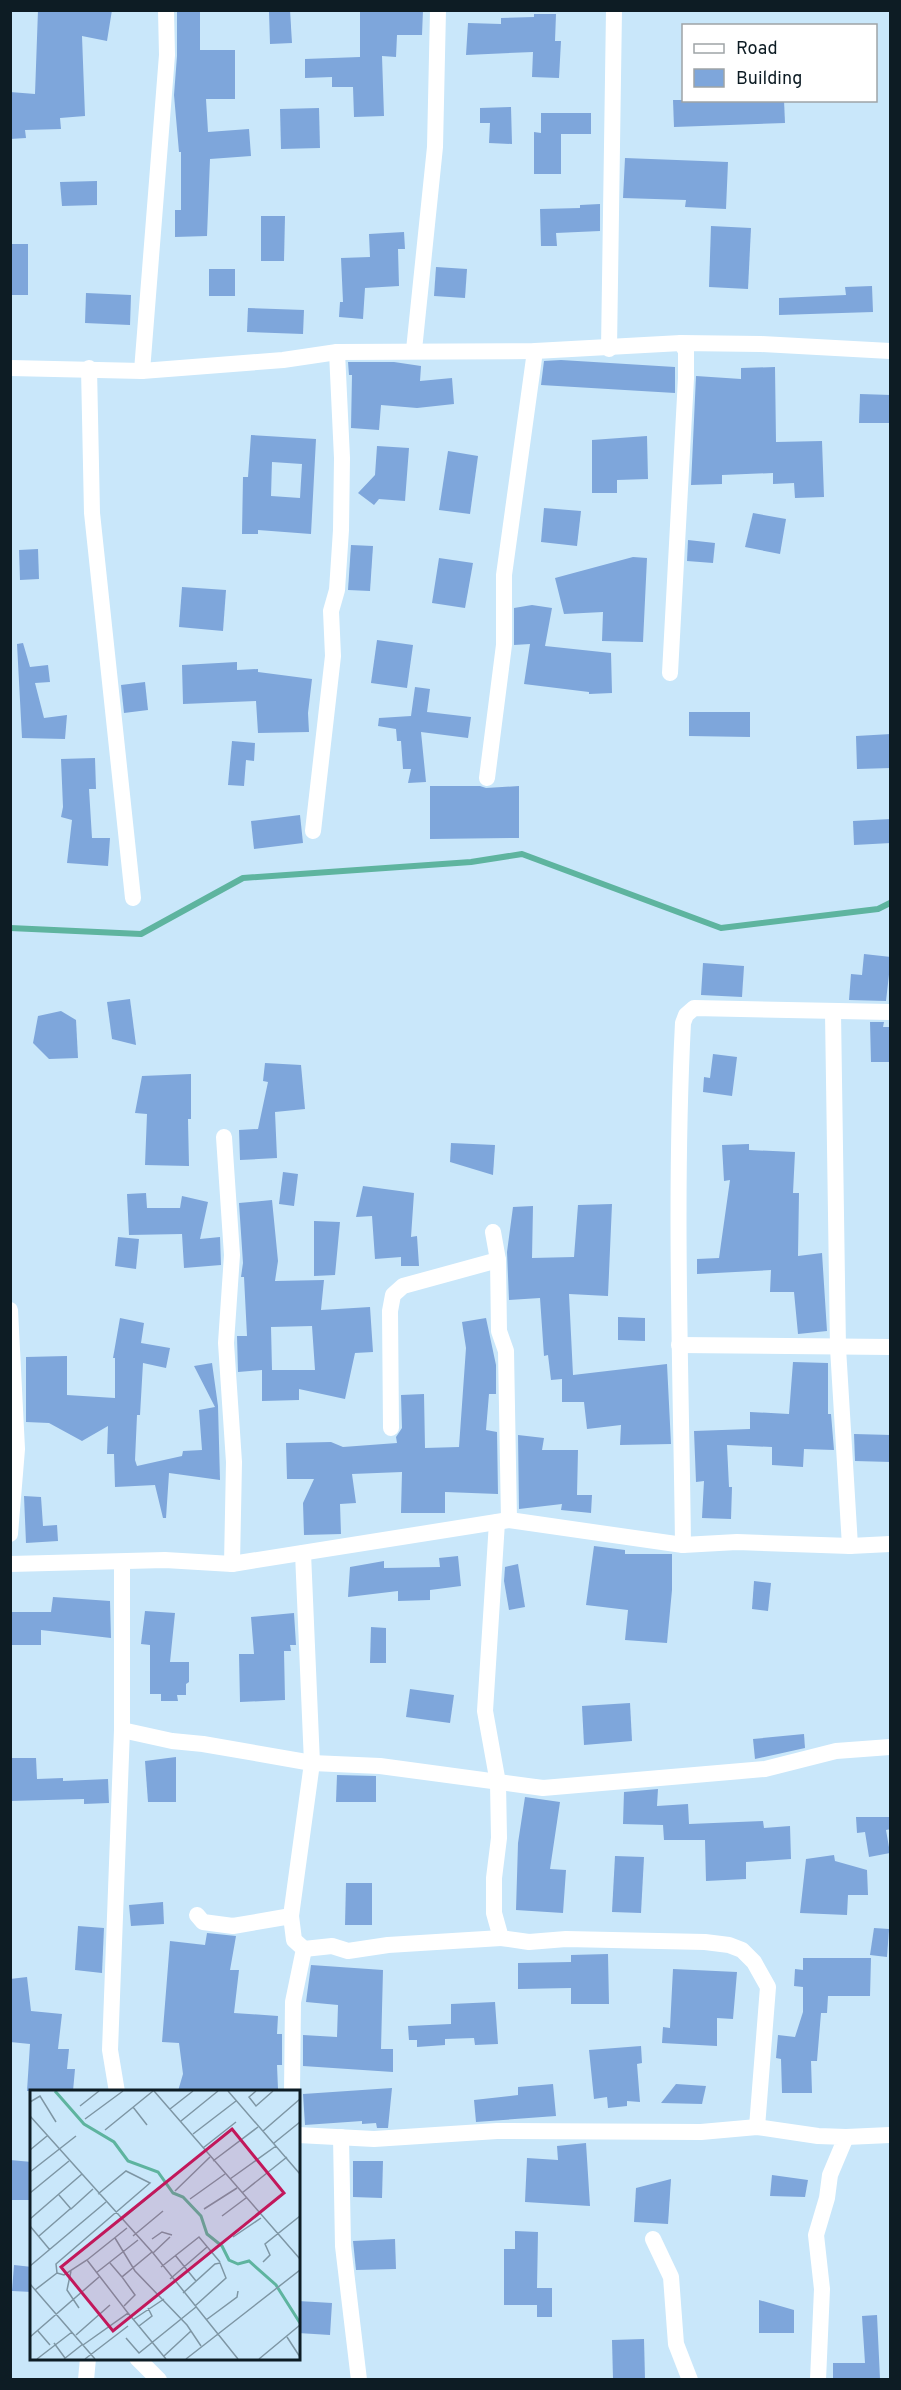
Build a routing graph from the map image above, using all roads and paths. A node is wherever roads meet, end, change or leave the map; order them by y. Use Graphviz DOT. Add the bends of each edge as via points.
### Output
graph roads {
  1 [pos="166,10"];
  2 [pos="438,10"];
  3 [pos="614,10"];
  4 [pos="681,343"];
  5 [pos="609,349"];
  6 [pos="414,350"];
  7 [pos="535,351"];
  8 [pos="891,351"];
  9 [pos="337,352"];
  10 [pos="10,368"];
  11 [pos="89,368"];
  12 [pos="142,371"];
  13 [pos="670,673"];
  14 [pos="487,778"];
  15 [pos="313,831"];
  16 [pos="133,898"];
  17 [pos="891,1012"];
  18 [pos="833,1013"];
  19 [pos="224,1137"];
  20 [pos="493,1232"];
  21 [pos="498,1260"];
  22 [pos="10,1310"];
  23 [pos="679,1346"];
  24 [pos="891,1347"];
  25 [pos="838,1348"];
  26 [pos="391,1428"];
  27 [pos="503,1521"];
  28 [pos="10,1534"];
  29 [pos="891,1544"];
  30 [pos="684,1545"];
  31 [pos="850,1546"];
  32 [pos="303,1553"];
  33 [pos="122,1562"];
  34 [pos="10,1564"];
  35 [pos="232,1564"];
  36 [pos="122,1730"];
  37 [pos="891,1747"];
  38 [pos="312,1763"];
  39 [pos="498,1784"];
  40 [pos="197,1915"];
  41 [pos="291,1916"];
  42 [pos="501,1938"];
  43 [pos="304,1949"];
  44 [pos="117,2090"];
  45 [pos="292,2090"];
  46 [pos="757,2127"];
  47 [pos="300,2135"];
  48 [pos="891,2135"];
  49 [pos="341,2137"];
  50 [pos="846,2137"];
  51 [pos="653,2239"];
  52 [pos="88,2360"];
  53 [pos="138,2360"];
  54 [pos="86,2379"];
  55 [pos="159,2379"];
  56 [pos="360,2379"];
  57 [pos="690,2379"];
  58 [pos="818,2379"];
  1 -- 12 [label="street" via="167,55"];
  2 -- 6 [label="street" via="435,147"];
  3 -- 5 [label="street"];
  4 -- 5 [label="street"];
  4 -- 8 [label="street"];
  4 -- 13 [label="street" via="686,351 686,378"];
  5 -- 7 [label="street"];
  6 -- 7 [label="street"];
  6 -- 9 [label="street"];
  7 -- 14 [label="street" via="504,575 504,645"];
  9 -- 12 [label="street"];
  9 -- 15 [label="street" via="341,530 337,590 331,611 333,656"];
  10 -- 11 [label="street"];
  11 -- 12 [label="street"];
  11 -- 16 [label="street" via="92,513"];
  17 -- 18 [label="street"];
  18 -- 23 [label="street" via="694,1008 686,1015 677,1126"];
  18 -- 25 [label="street"];
  19 -- 35 [label="street" via="232,1255 226,1343 234,1462"];
  20 -- 21 [label="street"];
  21 -- 26 [label="street" via="403,1286 393,1295"];
  21 -- 27 [label="street" via="499,1331 506,1351"];
  22 -- 28 [label="street" via="17,1449"];
  23 -- 25 [label="street"];
  23 -- 30 [label="street"];
  24 -- 25 [label="street"];
  25 -- 31 [label="street"];
  27 -- 30 [label="street"];
  27 -- 32 [label="street"];
  27 -- 39 [label="street" via="485,1711"];
  29 -- 31 [label="street"];
  30 -- 31 [label="street" via="737,1542"];
  32 -- 35 [label="street"];
  32 -- 38 [label="street"];
  33 -- 34 [label="street"];
  33 -- 35 [label="street"];
  33 -- 36 [label="street"];
  36 -- 38 [label="street"];
  36 -- 44 [label="street" via="110,2050"];
  37 -- 39 [label="street" via="837,1751 765,1769 594,1786 543,1788"];
  38 -- 39 [label="street" via="380,1766"];
  38 -- 41 [label="street"];
  39 -- 42 [label="street" via="500,1838 494,1913"];
  40 -- 41 [label="street" via="203,1922 233,1926"];
  41 -- 43 [label="street" via="294,1940"];
  42 -- 43 [label="street" via="348,1951 332,1946"];
  42 -- 46 [label="street" via="529,1942 705,1942 742,1950 768,1987"];
  43 -- 45 [label="street" via="293,2002"];
  46 -- 49 [label="street" via="701,2132 497,2131 374,2139"];
  46 -- 50 [label="street"];
  47 -- 49 [label="street"];
  48 -- 50 [label="street"];
  49 -- 56 [label="street" via="343,2246"];
  50 -- 58 [label="street" via="830,2175 816,2235 822,2289"];
  51 -- 57 [label="street" via="671,2277 676,2344"];
  52 -- 54 [label="street"];
  53 -- 55 [label="street"];
}
